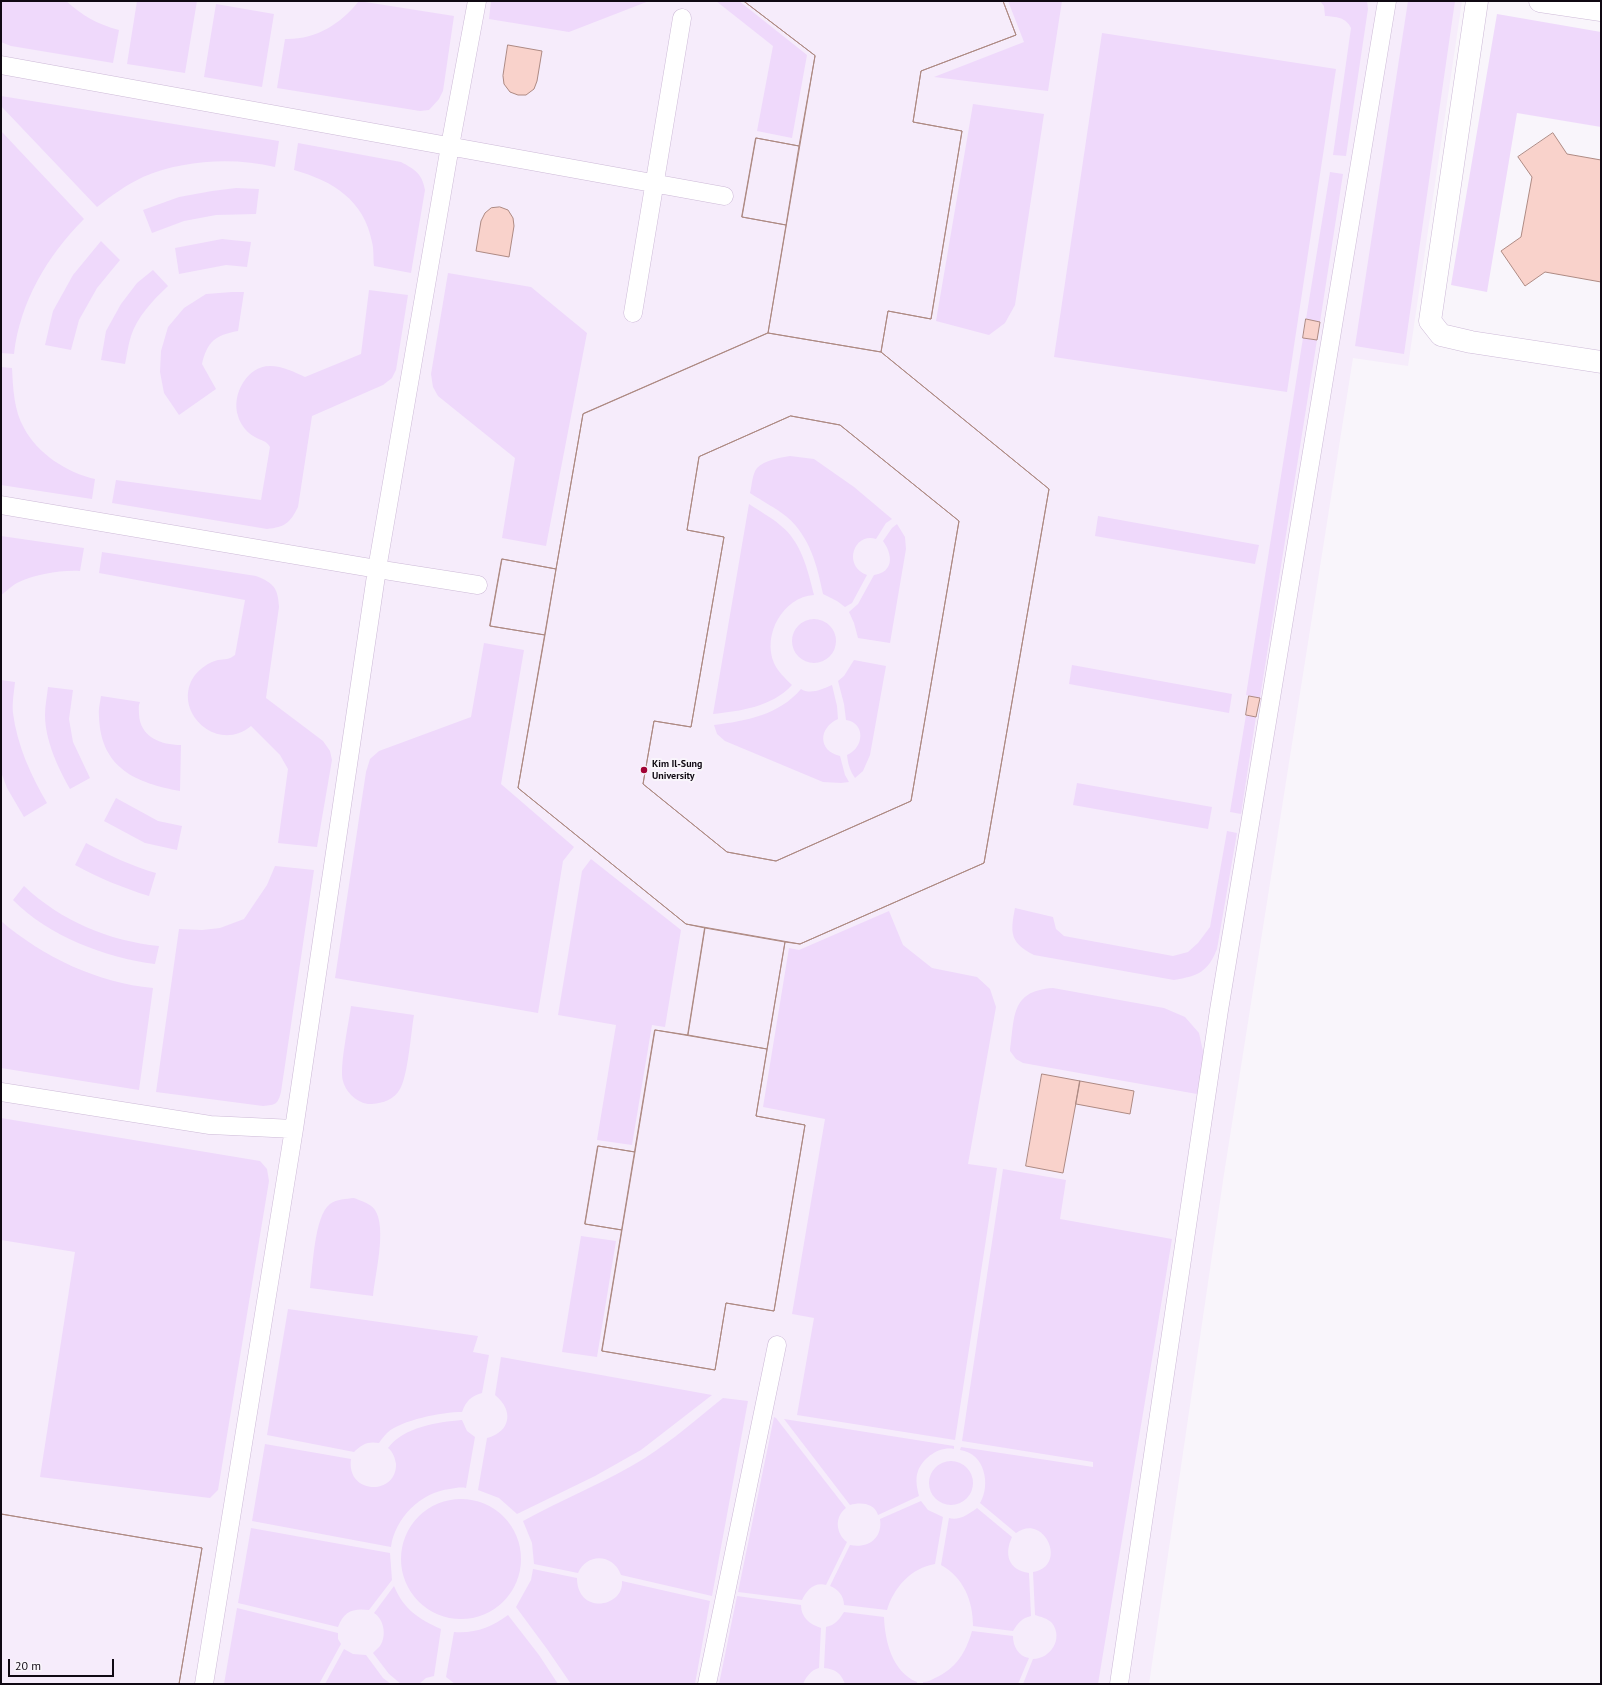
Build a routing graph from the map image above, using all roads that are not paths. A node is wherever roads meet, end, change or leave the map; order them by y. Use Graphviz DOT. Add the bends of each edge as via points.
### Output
graph roads {
  1 [pos="477,1"];
  2 [pos="1387,1"];
  3 [pos="1477,1"];
  4 [pos="1540,1"];
  5 [pos="1601,10"];
  6 [pos="682,18"];
  7 [pos="1,65"];
  8 [pos="450,146"];
  9 [pos="654,183"];
  10 [pos="724,196"];
  11 [pos="633,313"];
  12 [pos="1601,362"];
  13 [pos="1,505"];
  14 [pos="377,569"];
  15 [pos="478,585"];
  16 [pos="1,1092"];
  17 [pos="294,1129"];
  18 [pos="777,1345"];
  19 [pos="204,1684"];
  20 [pos="707,1684"];
  21 [pos="1119,1684"];
  1 -- 8 [label="lane"];
  2 -- 21 [label="lane" via="1219,1010"];
  3 -- 12 [label="street" via="1430,321 1441,335 1470,342"];
  4 -- 5 [label="street"];
  6 -- 9 [label="lane"];
  7 -- 8 [label="lane"];
  8 -- 9 [label="lane"];
  8 -- 14 [label="lane"];
  9 -- 10 [label="lane"];
  9 -- 11 [label="lane"];
  13 -- 14 [label="lane"];
  14 -- 15 [label="lane"];
  14 -- 17 [label="lane"];
  16 -- 17 [label="lane" via="210,1126"];
  17 -- 19 [label="lane"];
  18 -- 20 [label="lane"];
}
